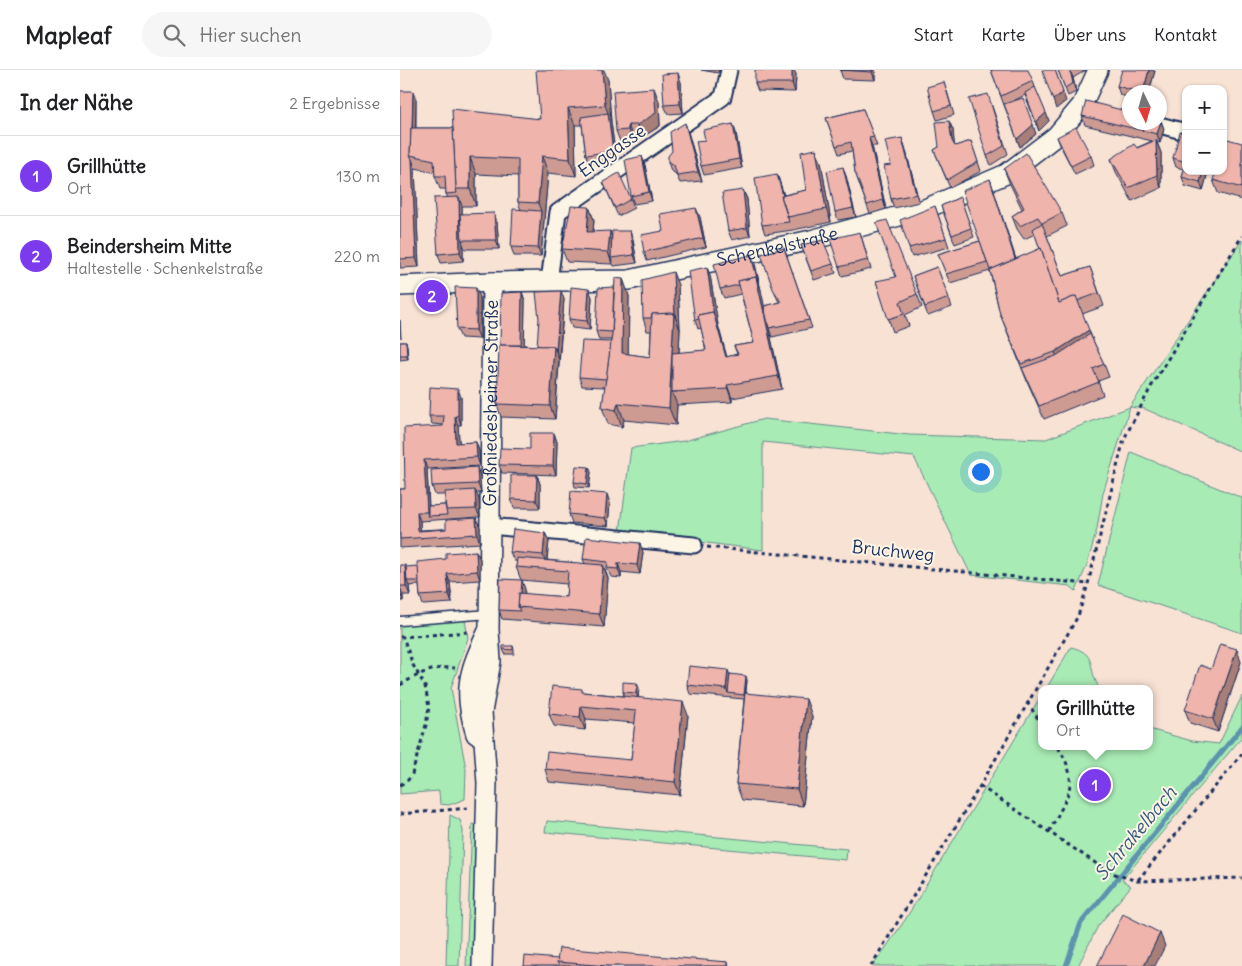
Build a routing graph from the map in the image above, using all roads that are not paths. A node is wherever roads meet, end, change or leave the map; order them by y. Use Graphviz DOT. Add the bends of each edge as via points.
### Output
graph roads {
  1 [pos="728,70"];
  2 [pos="1098,70"];
  3 [pos="1082,105"];
  4 [pos="1101,110"];
  5 [pos="1167,127"];
  6 [pos="1182,131"];
  7 [pos="492,282"];
  8 [pos="550,282"];
  9 [pos="400,286"];
  10 [pos="490,526"];
  11 [pos="694,545"];
  12 [pos="400,621"];
  13 [pos="489,622"];
  14 [pos="482,966"];
  1 -- 8 [label="street, Enggasse" via="723,97 558,212"];
  2 -- 3 [label="street, Schenkelstraße"];
  3 -- 4 [label="street"];
  3 -- 8 [label="street, Schenkelstraße" via="1056,136 1006,174 925,209 811,240 629,280"];
  5 -- 6 [label="street"];
  7 -- 8 [label="street, Schenkelstraße"];
  7 -- 9 [label="street, Schenkelstraße"];
  7 -- 10 [label="street, Großniedesheimer Straße"];
  10 -- 11 [label="street, Großniedesheimer Straße"];
  10 -- 13 [label="street, Großniedesheimer Straße"];
  12 -- 13 [label="lane"];
  13 -- 14 [label="street, Großniedesheimer Straße" via="490,662 482,712 486,762 476,807"];
}
